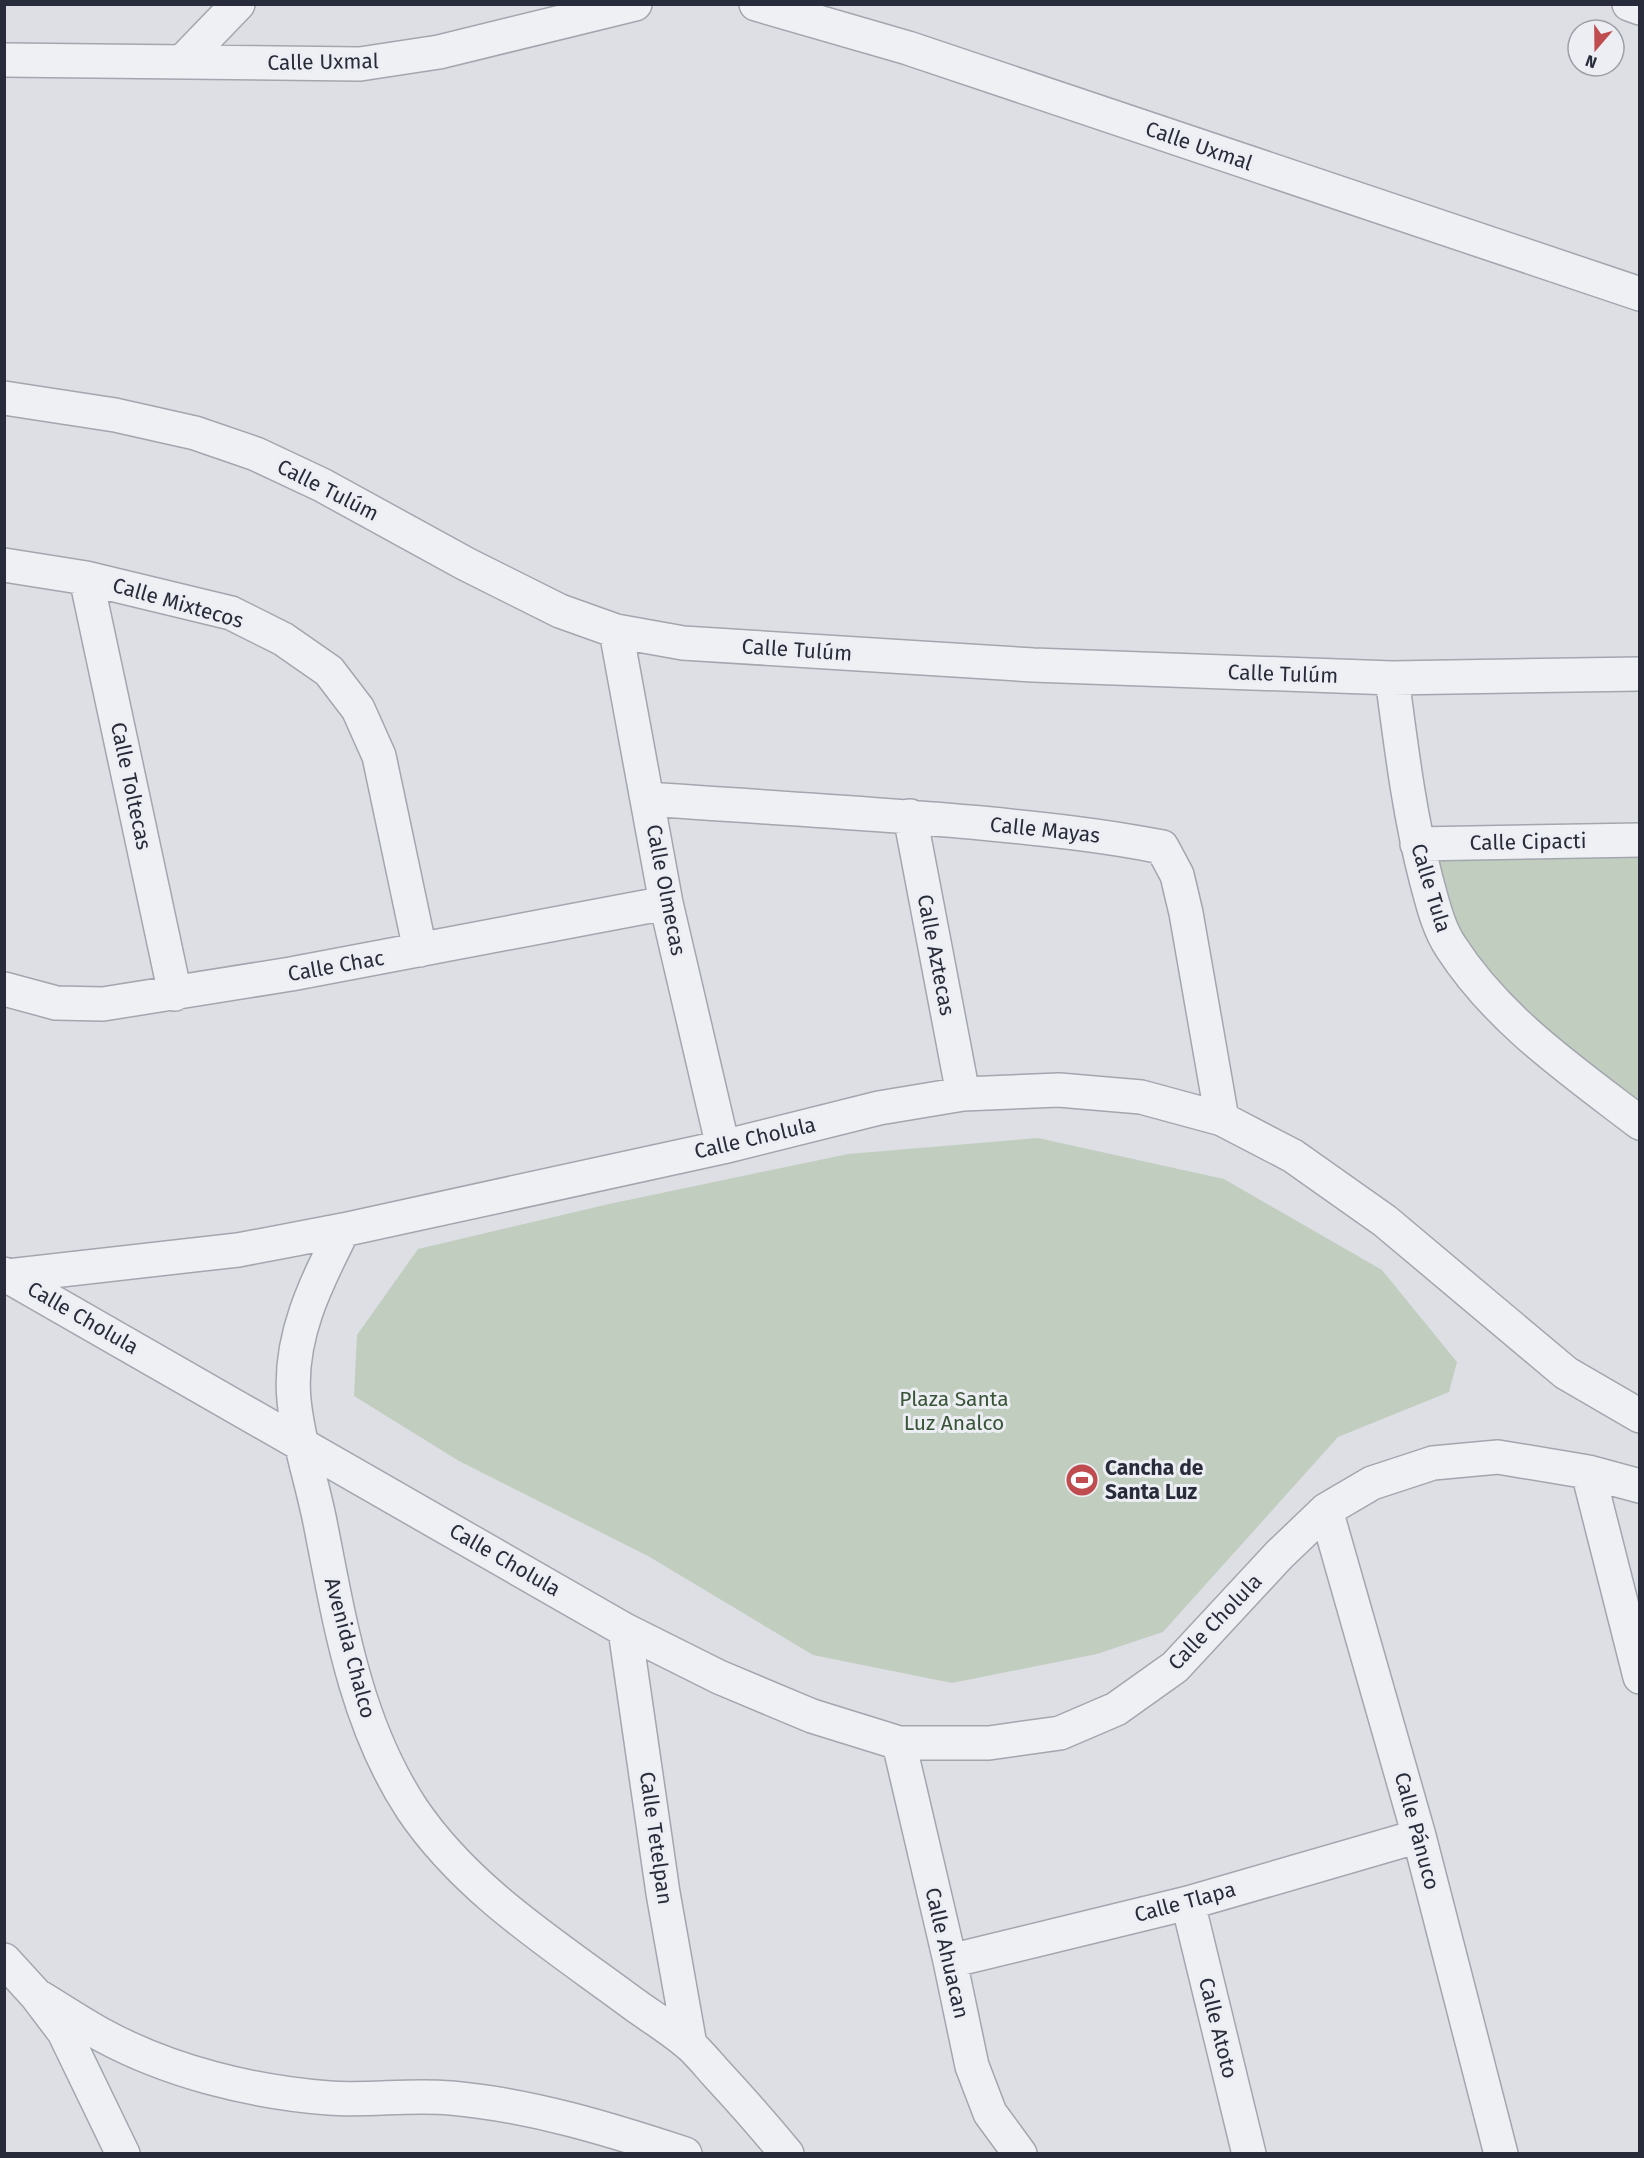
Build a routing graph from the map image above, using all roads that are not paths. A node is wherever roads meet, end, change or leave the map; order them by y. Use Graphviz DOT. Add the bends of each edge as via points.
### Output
graph roads {
  1 [pos="238,4"];
  2 [pos="635,4"];
  3 [pos="756,4"];
  4 [pos="1629,4"];
  5 [pos="1640,8"];
  6 [pos="4,60"];
  7 [pos="183,61"];
  8 [pos="1640,294"];
  9 [pos="4,398"];
  10 [pos="4,565"];
  11 [pos="86,578"];
  12 [pos="616,631"];
  13 [pos="1640,674"];
  14 [pos="1392,678"];
  15 [pos="648,799"];
  16 [pos="910,816"];
  17 [pos="1640,840"];
  18 [pos="1417,844"];
  19 [pos="666,903"];
  20 [pos="420,950"];
  21 [pos="4,989"];
  22 [pos="175,994"];
  23 [pos="963,1094"];
  24 [pos="1222,1119"];
  25 [pos="1640,1123"];
  26 [pos="723,1147"];
  27 [pos="342,1230"];
  28 [pos="6,1275"];
  29 [pos="1640,1416"];
  30 [pos="300,1442"];
  31 [pos="1588,1472"];
  32 [pos="1640,1486"];
  33 [pos="1326,1510"];
  34 [pos="625,1630"];
  35 [pos="1640,1677"];
  36 [pos="899,1743"];
  37 [pos="1419,1836"];
  38 [pos="1188,1903"];
  39 [pos="4,1960"];
  40 [pos="950,1961"];
  41 [pos="36,1995"];
  42 [pos="690,2045"];
  43 [pos="123,2154"];
  44 [pos="685,2154"];
  45 [pos="788,2154"];
  46 [pos="1020,2154"];
  47 [pos="1249,2154"];
  48 [pos="1502,2154"];
  1 -- 7 [label="street"];
  2 -- 7 [label="street, Calle Uxmal" via="401,59 360,64"];
  3 -- 8 [label="street, Calle Uxmal" via="908,48"];
  4 -- 5 [label="street"];
  6 -- 7 [label="street, Calle Uxmal"];
  9 -- 12 [label="street, Calle Tulúm" via="126,417 195,433 256,454 322,484 465,564 560,610"];
  10 -- 11 [label="street, Calle Mixtecos"];
  11 -- 20 [label="street, Calle Mixtecos" via="231,613 283,639 328,671 358,710 379,756"];
  11 -- 22 [label="street, Calle Toltecas"];
  12 -- 14 [label="street, Calle Tulúm" via="683,643 1033,665"];
  12 -- 15 [label="street, Calle Olmecas"];
  13 -- 14 [label="street, Calle Tulúm"];
  14 -- 18 [label="street, Calle Tula"];
  15 -- 16 [label="street, Calle Mayas"];
  15 -- 19 [label="street, Calle Olmecas"];
  16 -- 23 [label="street, Calle Aztecas"];
  16 -- 24 [label="street, Calle Mayas" via="1066,831 1162,847 1177,875 1186,913"];
  17 -- 18 [label="street, Calle Cipacti"];
  18 -- 25 [label="street, Calle Tula" via="1431,900 1449,946 1482,990 1530,1037"];
  19 -- 20 [label="street, Calle Chac"];
  19 -- 26 [label="street, Calle Olmecas"];
  20 -- 22 [label="street, Calle Chac"];
  21 -- 22 [label="street, Calle Chac" via="56,1003 103,1005"];
  23 -- 24 [label="street, Calle Cholula" via="1059,1090 1141,1097"];
  23 -- 26 [label="street, Calle Cholula" via="879,1108"];
  24 -- 29 [label="street, Calle Cholula" via="1293,1156 1385,1221 1566,1373"];
  26 -- 27 [label="street, Calle Cholula"];
  27 -- 28 [label="street, Calle Cholula" via="238,1250"];
  27 -- 30 [label="street, Avenida Chalco" via="308,1303 295,1346 293,1398"];
  28 -- 30 [label="street, Calle Cholula"];
  30 -- 34 [label="street, Calle Cholula"];
  30 -- 42 [label="street, Avenida Chalco" via="359,1701 412,1808 444,1850 486,1893"];
  31 -- 32 [label="street, Calle Cholula"];
  31 -- 33 [label="street, Calle Cholula" via="1498,1456 1433,1463 1372,1483"];
  31 -- 35 [label="street"];
  33 -- 36 [label="street, Calle Cholula" via="1175,1667 1116,1709 1060,1734 989,1743"];
  33 -- 37 [label="street, Calle Pánuco"];
  34 -- 36 [label="street, Calle Cholula" via="719,1677 812,1716"];
  34 -- 42 [label="street, Calle Tetelpan" via="663,1893"];
  36 -- 40 [label="street, Calle Ahuacan"];
  37 -- 38 [label="street, Calle Tlapa"];
  37 -- 48 [label="street, Calle Pánuco"];
  38 -- 40 [label="street, Calle Tlapa"];
  38 -- 47 [label="street, Calle Atoto"];
  39 -- 41 [label="street"];
  40 -- 46 [label="street, Calle Ahuacan" via="972,2066 990,2113"];
  41 -- 43 [label="street" via="64,2032"];
  41 -- 44 [label="street" via="102,2035 158,2060 214,2078 330,2098 450,2097 502,2104 621,2133"];
  42 -- 45 [label="street, Avenida Chalco"];
}
